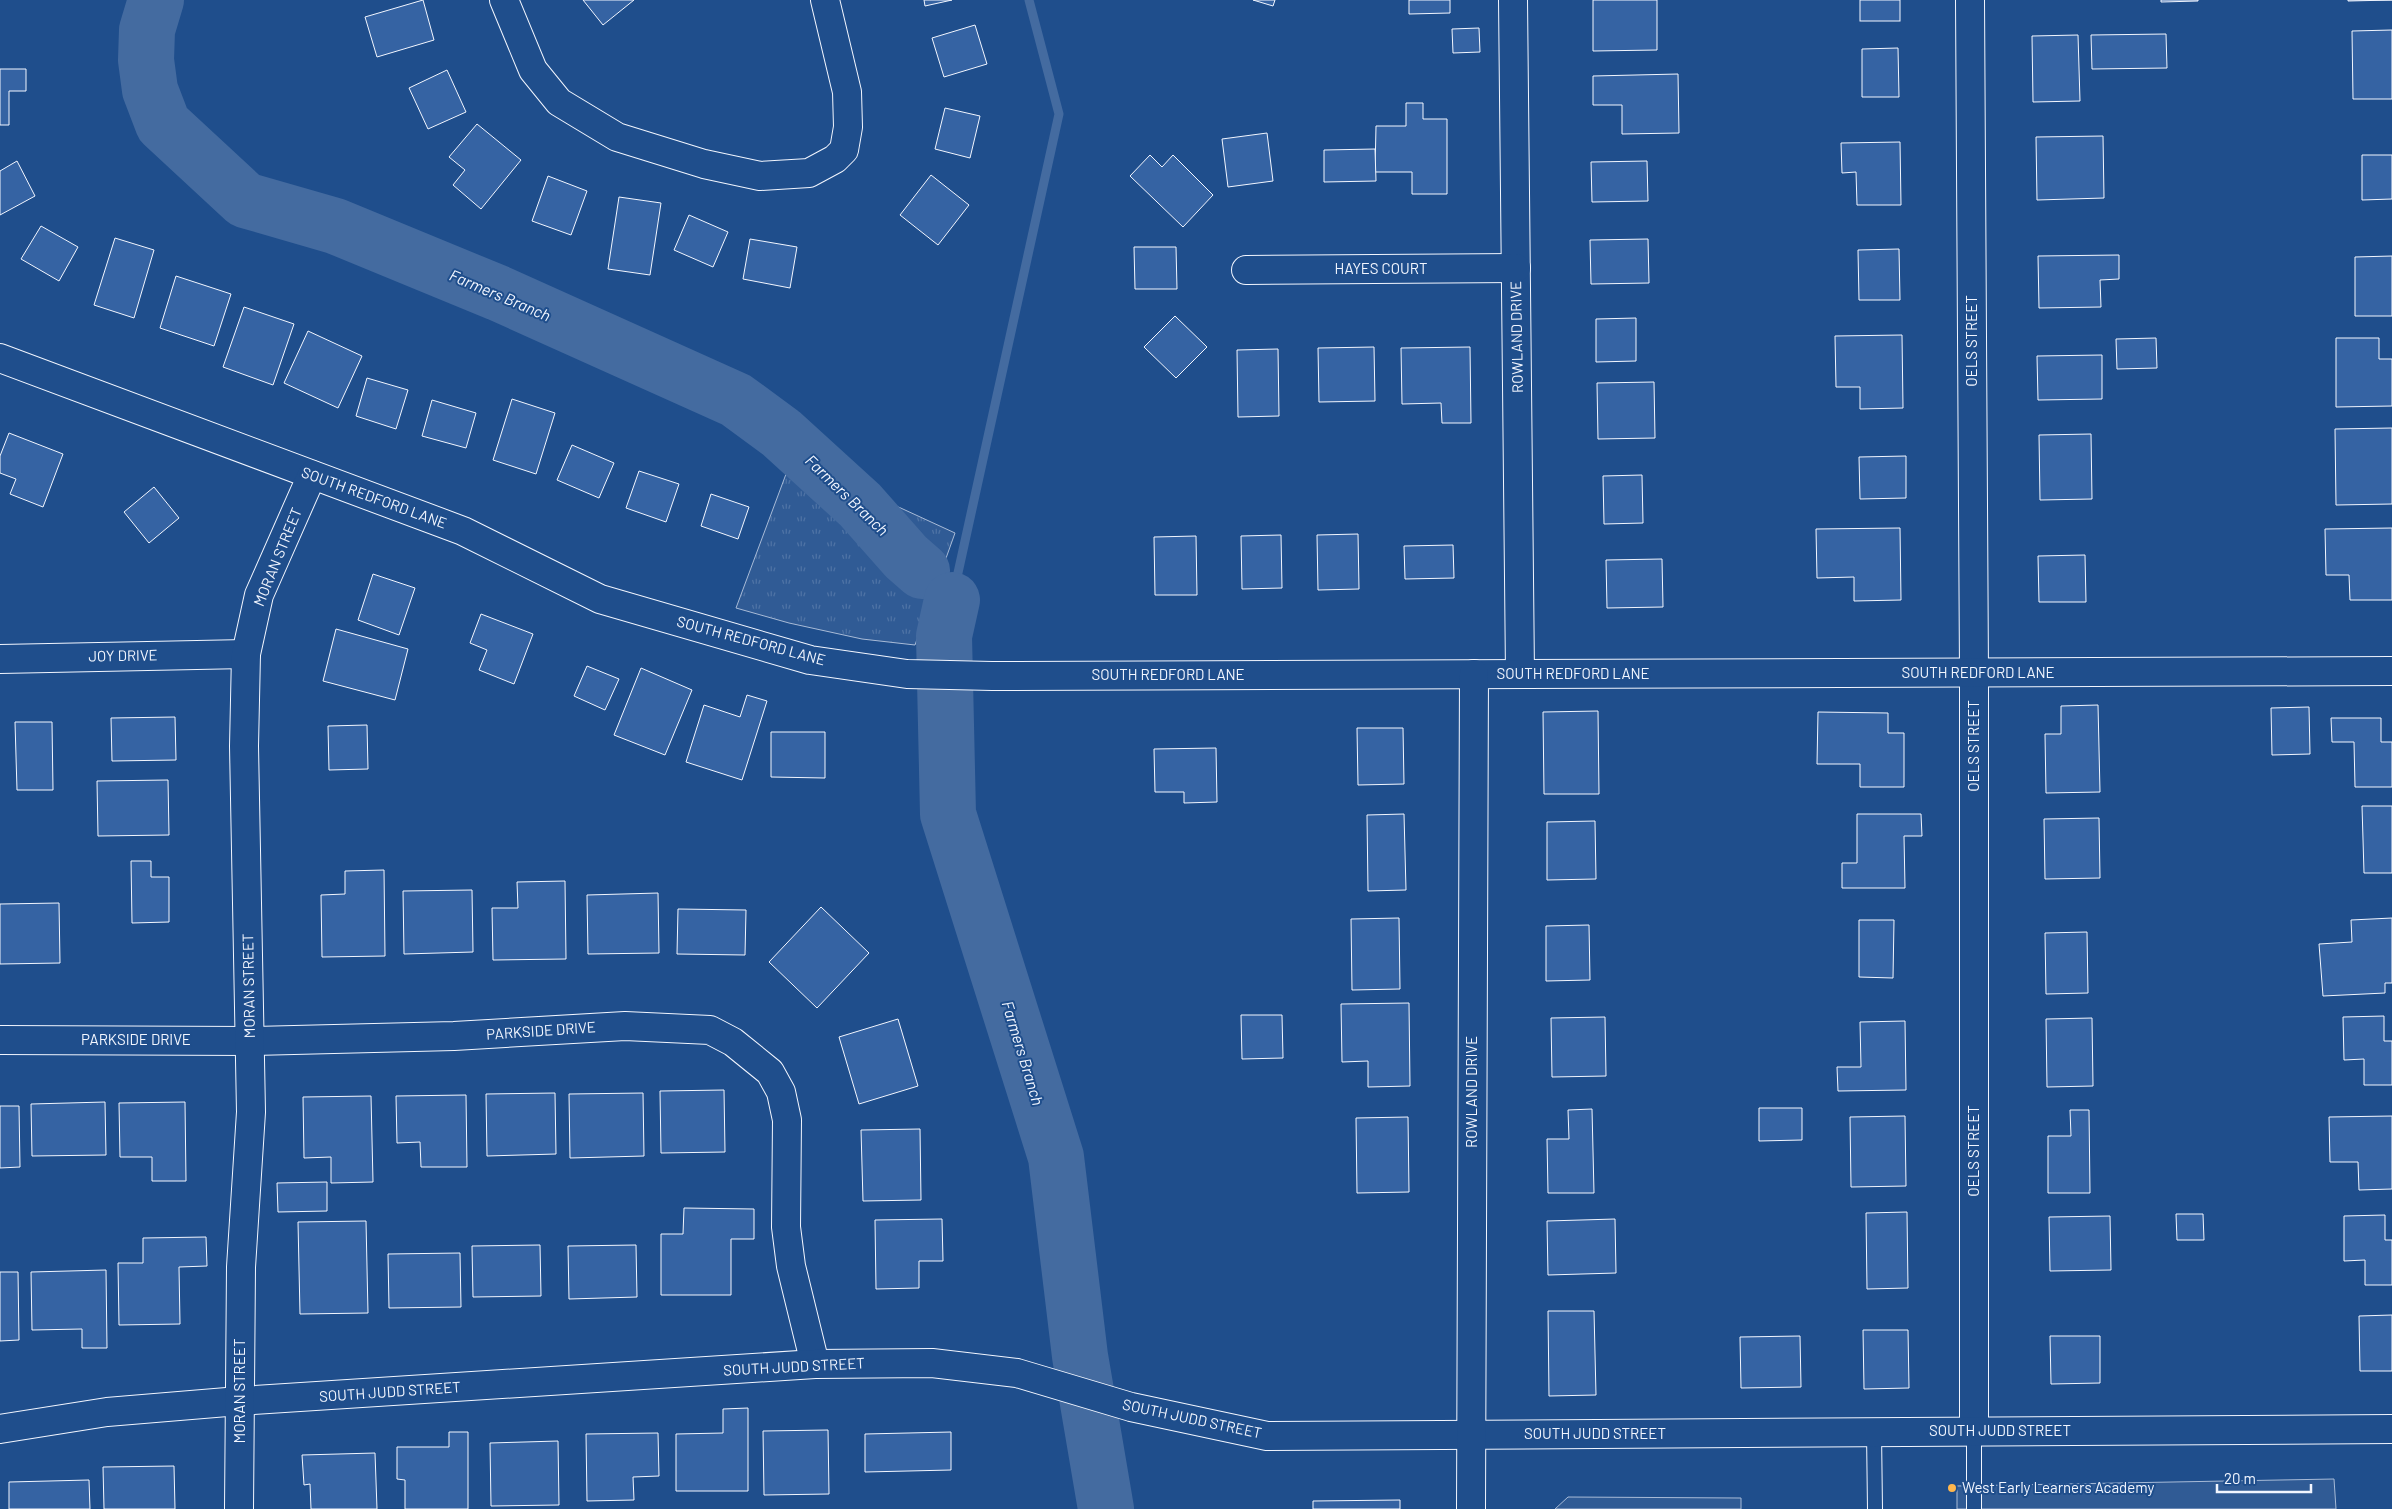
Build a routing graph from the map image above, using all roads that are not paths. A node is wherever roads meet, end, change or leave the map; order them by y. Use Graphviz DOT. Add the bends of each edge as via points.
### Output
graph roads {
  1 [pos="504,0"];
  2 [pos="825,0"];
  3 [pos="1513,0"];
  4 [pos="1970,0"];
  5 [pos="1516,268"];
  6 [pos="1246,270"];
  7 [pos="0,358"];
  8 [pos="312,475"];
  9 [pos="246,654"];
  10 [pos="0,659"];
  11 [pos="2392,672"];
  12 [pos="1974,673"];
  13 [pos="1474,674"];
  14 [pos="1520,674"];
  15 [pos="0,1040"];
  16 [pos="250,1041"];
  17 [pos="815,1364"];
  18 [pos="239,1401"];
  19 [pos="0,1429"];
  20 [pos="2392,1429"];
  21 [pos="1974,1431"];
  22 [pos="1874,1432"];
  23 [pos="1470,1435"];
  24 [pos="239,1509"];
  25 [pos="1471,1509"];
  26 [pos="1875,1509"];
  27 [pos="1974,1509"];
  1 -- 2 [label="street" via="533,70 559,102 617,137 704,164 760,176 809,173 835,159 844,150 848,127 847,92"];
  3 -- 5 [label="street, ROWLAND DRIVE"];
  4 -- 12 [label="street, OELS STREET"];
  5 -- 6 [label="street, HAYES COURT"];
  5 -- 14 [label="street, ROWLAND DRIVE"];
  7 -- 8 [label="street, SOUTH REDFORD LANE"];
  8 -- 9 [label="street, MORAN STREET" via="259,595"];
  8 -- 13 [label="street, SOUTH REDFORD LANE" via="463,531 600,598 810,660 908,674 992,676"];
  9 -- 10 [label="street, JOY DRIVE"];
  9 -- 16 [label="street, MORAN STREET" via="244,746"];
  11 -- 12 [label="street, SOUTH REDFORD LANE"];
  12 -- 14 [label="street, SOUTH REDFORD LANE"];
  12 -- 21 [label="street, OELS STREET"];
  13 -- 14 [label="street, SOUTH REDFORD LANE"];
  13 -- 23 [label="street, ROWLAND DRIVE"];
  15 -- 16 [label="street, PARKSIDE DRIVE"];
  16 -- 17 [label="street, PARKSIDE DRIVE" via="454,1036 625,1026 710,1030 733,1042 770,1072 781,1092 787,1120 786,1227 791,1266"];
  16 -- 18 [label="street, MORAN STREET" via="251,1112 240,1267"];
  17 -- 18 [label="street, SOUTH JUDD STREET"];
  17 -- 23 [label="street, SOUTH JUDD STREET" via="932,1362 1017,1373 1131,1407 1267,1436"];
  18 -- 19 [label="street, SOUTH JUDD STREET" via="107,1412"];
  18 -- 24 [label="street, MORAN STREET"];
  20 -- 21 [label="street, SOUTH JUDD STREET"];
  21 -- 22 [label="street, SOUTH JUDD STREET"];
  21 -- 27 [label="lane"];
  22 -- 23 [label="street, SOUTH JUDD STREET"];
  22 -- 26 [label="lane"];
  23 -- 25 [label="street, ROWLAND DRIVE"];
}
